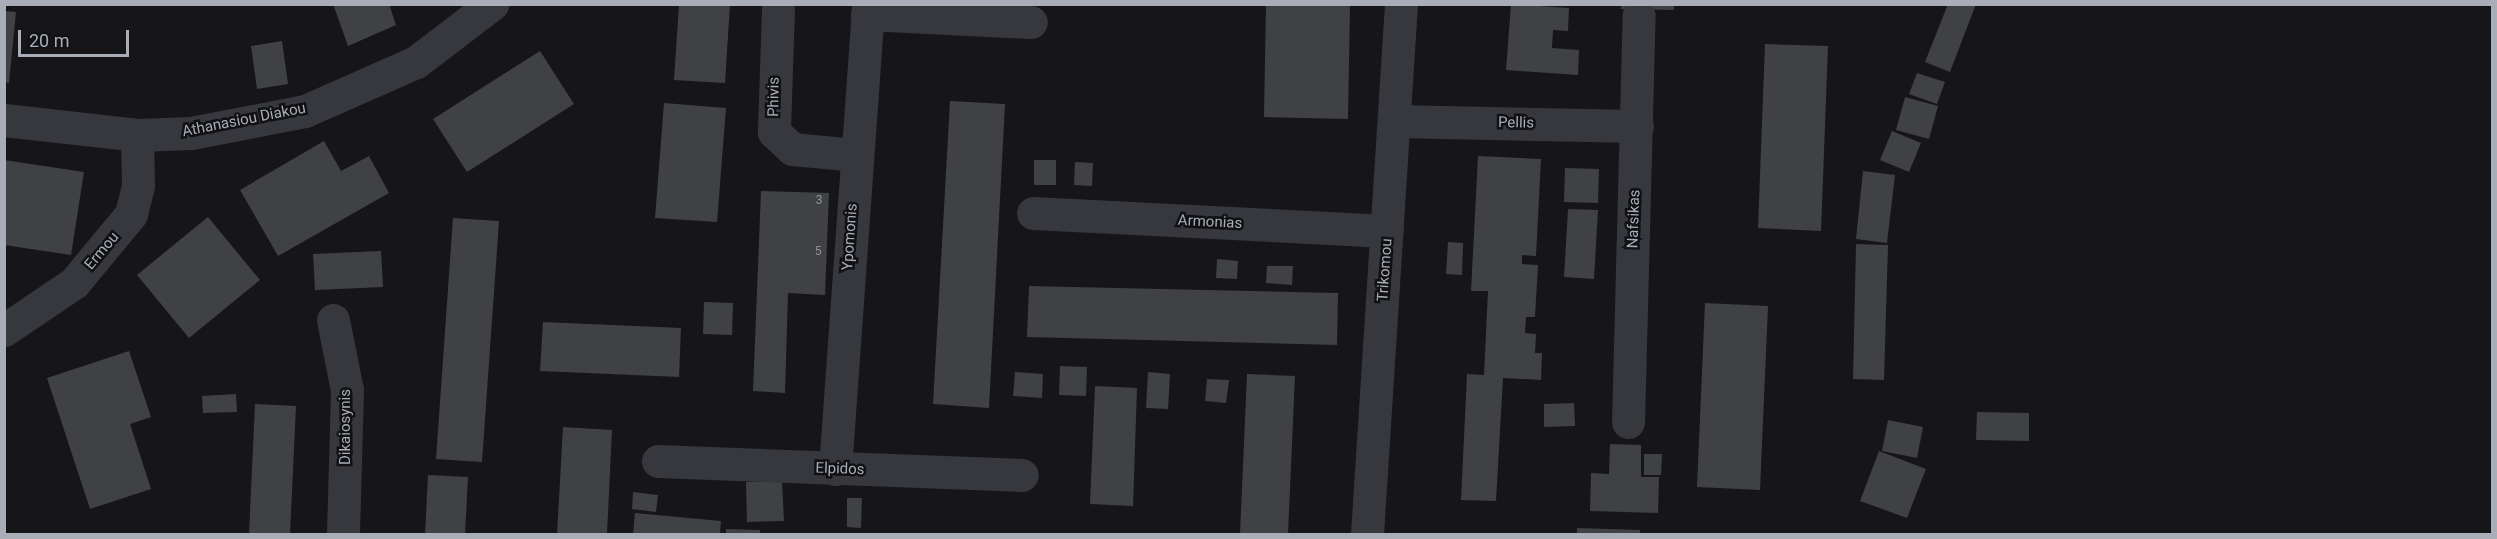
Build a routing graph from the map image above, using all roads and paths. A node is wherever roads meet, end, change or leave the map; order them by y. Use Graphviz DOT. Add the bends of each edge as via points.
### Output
graph roads {
  1 [pos="492,4"];
  2 [pos="1401,4"];
  3 [pos="778,9"];
  4 [pos="867,9"];
  5 [pos="1639,15"];
  6 [pos="1031,22"];
  7 [pos="4,120"];
  8 [pos="1394,121"];
  9 [pos="1637,126"];
  10 [pos="137,135"];
  11 [pos="855,155"];
  12 [pos="1033,213"];
  13 [pos="1387,231"];
  14 [pos="333,320"];
  15 [pos="4,330"];
  16 [pos="1628,422"];
  17 [pos="658,461"];
  18 [pos="835,469"];
  19 [pos="1022,476"];
  20 [pos="343,534"];
  21 [pos="1372,534"];
  1 -- 10 [label="street, Athanasiou Diakou" via="416,62 305,111 191,133"];
  2 -- 8 [label="street, Trikomou"];
  3 -- 11 [label="street, Phivis" via="774,132 792,149"];
  4 -- 6 [label="street"];
  4 -- 11 [label="street, Ypomonis"];
  5 -- 9 [label="street, Nafsikas"];
  7 -- 10 [label="street, Athanasiou Diakou"];
  8 -- 9 [label="street, Pellis"];
  8 -- 13 [label="street, Trikomou"];
  9 -- 16 [label="street, Nafsikas"];
  10 -- 15 [label="street, Ermou" via="138,186 131,214 74,283"];
  11 -- 18 [label="street, Ypomonis"];
  12 -- 13 [label="street, Armonias"];
  13 -- 21 [label="street, Trikomou"];
  14 -- 20 [label="street, Dikaiosynis" via="347,390"];
  17 -- 18 [label="street, Elpidos"];
  18 -- 19 [label="street, Elpidos"];
}
